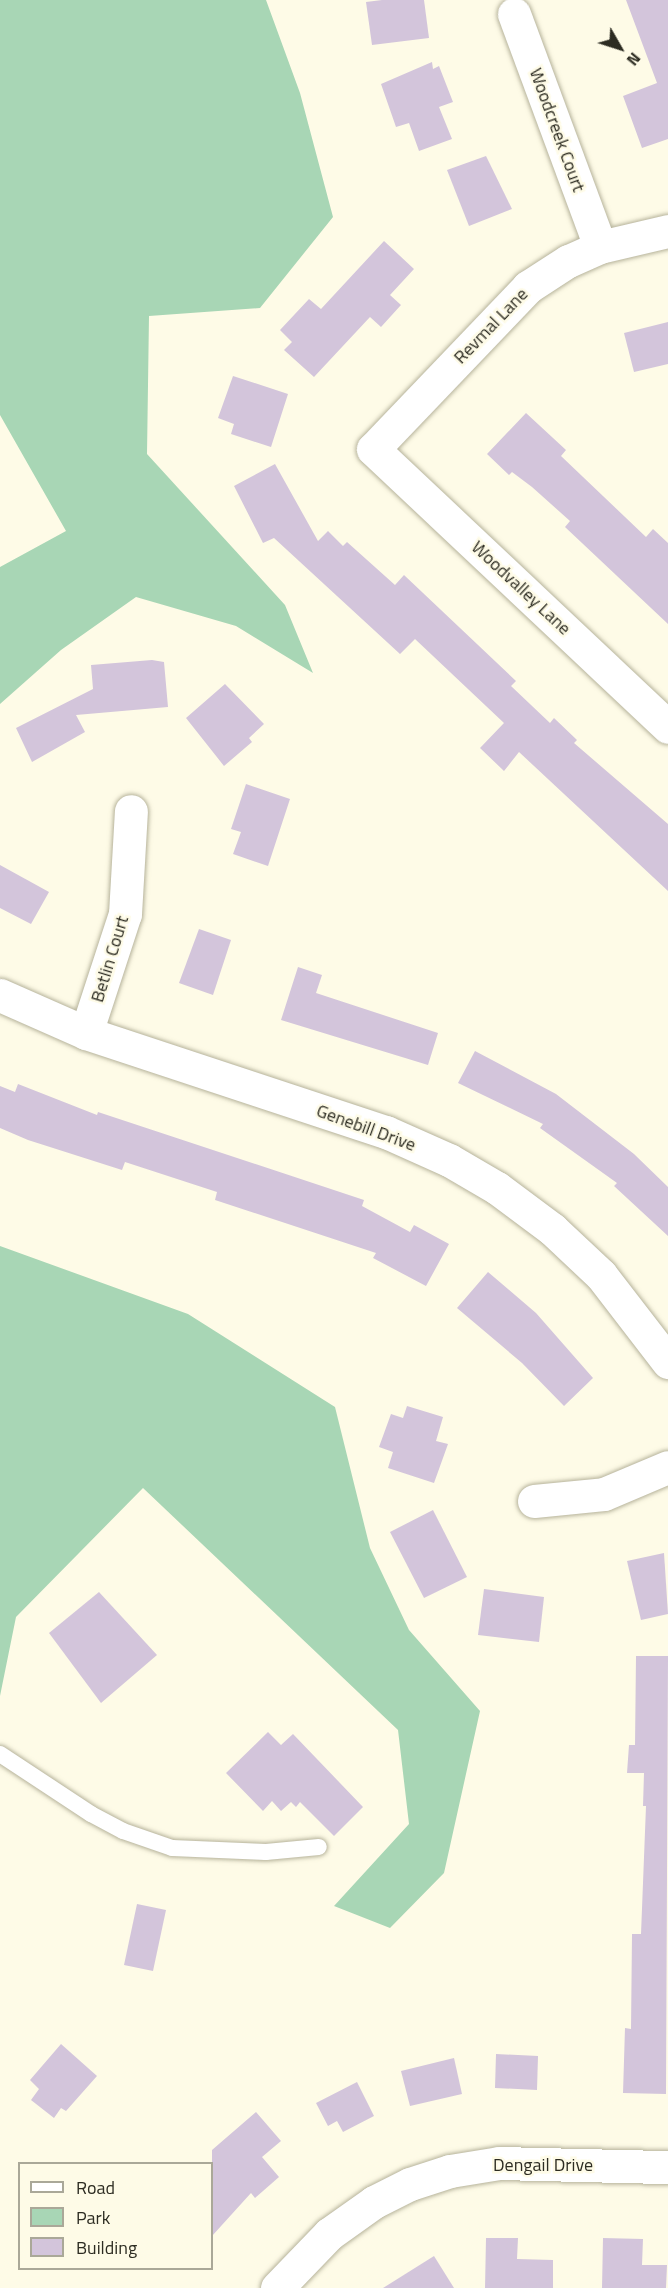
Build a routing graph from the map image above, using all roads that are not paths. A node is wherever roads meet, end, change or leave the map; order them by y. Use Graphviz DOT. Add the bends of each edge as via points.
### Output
graph roads {
  1 [pos="514,14"];
  2 [pos="668,231"];
  3 [pos="600,247"];
  4 [pos="373,449"];
  5 [pos="668,727"];
  6 [pos="131,811"];
  7 [pos="0,995"];
  8 [pos="86,1033"];
  9 [pos="668,1362"];
  10 [pos="668,1467"];
  11 [pos="534,1501"];
  12 [pos="0,1754"];
  13 [pos="319,1846"];
  14 [pos="668,2167"];
  15 [pos="277,2288"];
  1 -- 3 [label="street, Woodcreek Court"];
  2 -- 3 [label="street, Revmal Lane"];
  3 -- 4 [label="street, Revmal Lane" via="568,261 528,287"];
  4 -- 5 [label="street, Woodvalley Lane"];
  6 -- 8 [label="street, Betlin Court" via="125,914"];
  7 -- 8 [label="street, Genebill Drive"];
  8 -- 9 [label="street, Genebill Drive" via="386,1132 449,1160 552,1229 602,1275 638,1317"];
  10 -- 11 [label="street" via="604,1494"];
  12 -- 13 [label="lane" via="91,1814 123,1831 172,1848 266,1852"];
  14 -- 15 [label="street, Dengail Drive" via="499,2163 450,2171 410,2184 374,2202 329,2234"];
}
